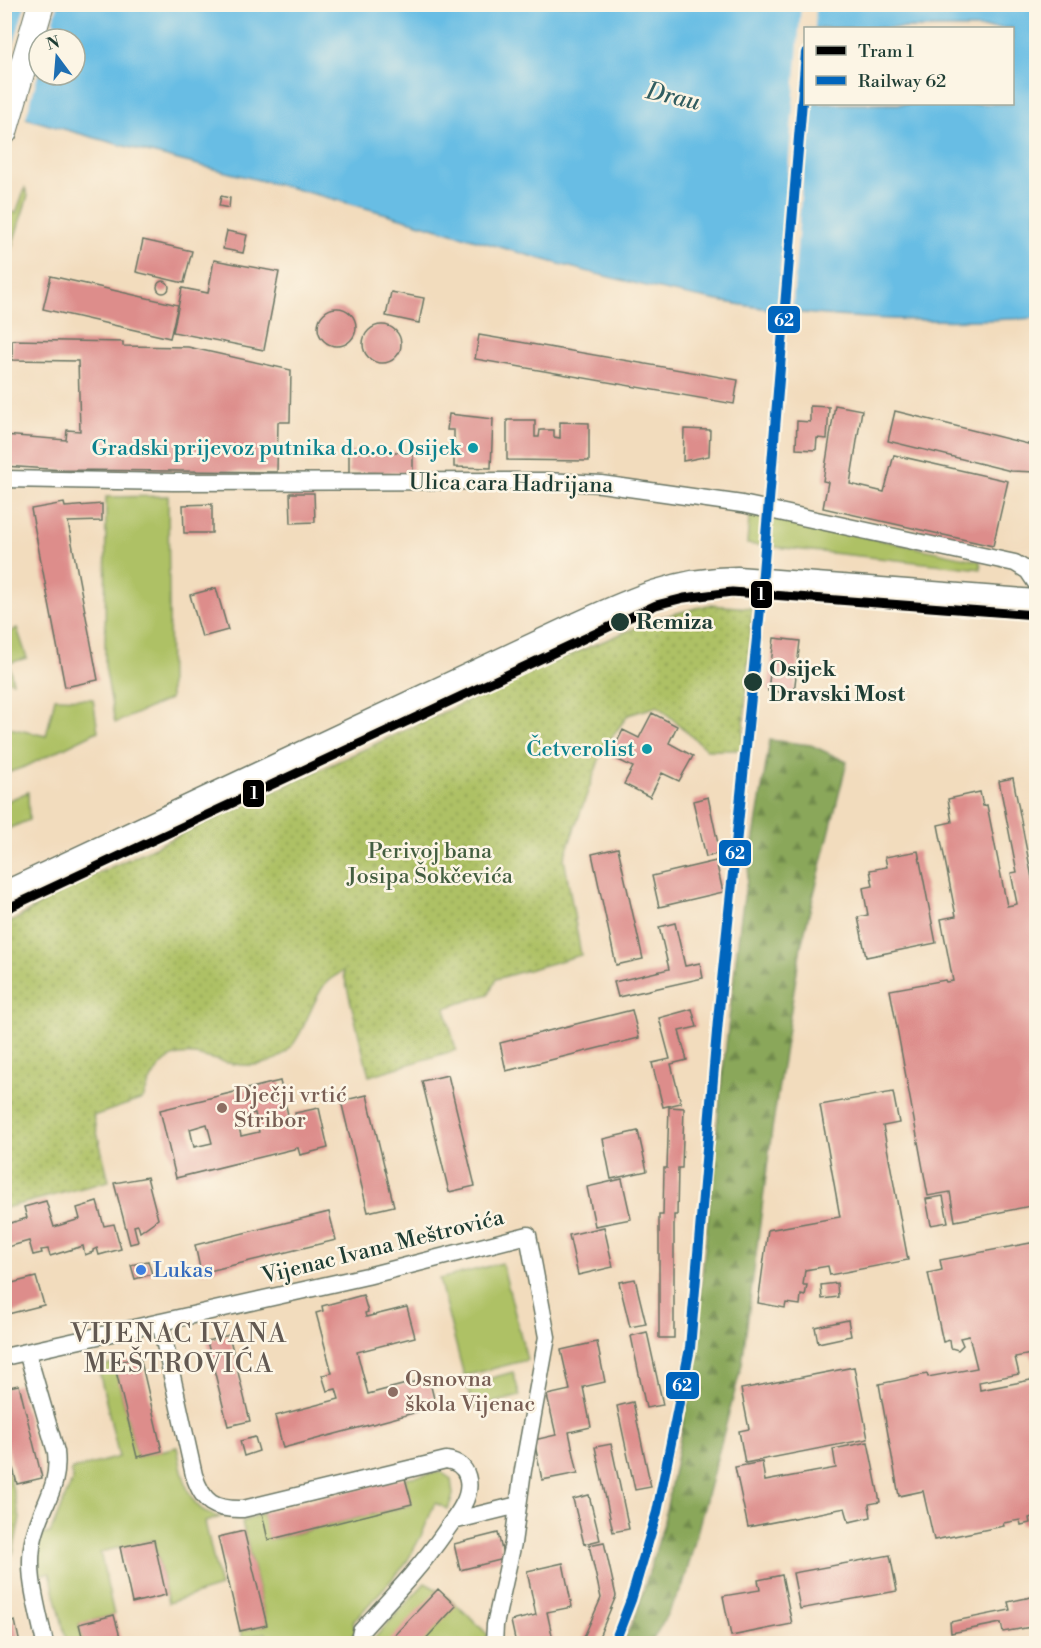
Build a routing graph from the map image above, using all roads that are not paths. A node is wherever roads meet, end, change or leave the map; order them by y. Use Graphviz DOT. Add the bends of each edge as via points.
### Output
graph roads {
  1 [pos="41,4"];
  2 [pos="4,132"];
  3 [pos="4,479"];
  4 [pos="1036,584"];
  5 [pos="1036,601"];
  6 [pos="4,893"];
  7 [pos="159,1322"];
  8 [pos="27,1352"];
  9 [pos="4,1357"];
  10 [pos="518,1505"];
  11 [pos="453,1521"];
  12 [pos="45,1644"];
  13 [pos="358,1644"];
  14 [pos="494,1644"];
  1 -- 2 [label="main road"];
  3 -- 4 [label="street, Ulica cara Hadrijana" via="601,484 742,504 1015,563 1028,571"];
  5 -- 6 [label="main road" via="737,578 701,579 666,586 568,628"];
  7 -- 8 [label="street, Vijenac Ivana Meštrovića"];
  7 -- 10 [label="street, Vijenac Ivana Meštrovića" via="528,1235 548,1337"];
  7 -- 11 [label="street" via="194,1475 199,1492 207,1501 243,1509 446,1460 461,1464 468,1476 467,1496"];
  8 -- 9 [label="street, Vijenac Ivana Meštrovića"];
  8 -- 12 [label="street" via="58,1469 31,1555"];
  10 -- 11 [label="street"];
  10 -- 14 [label="street, Vijenac Ivana Meštrovića"];
  11 -- 13 [label="street" via="424,1562 361,1631"];
}
